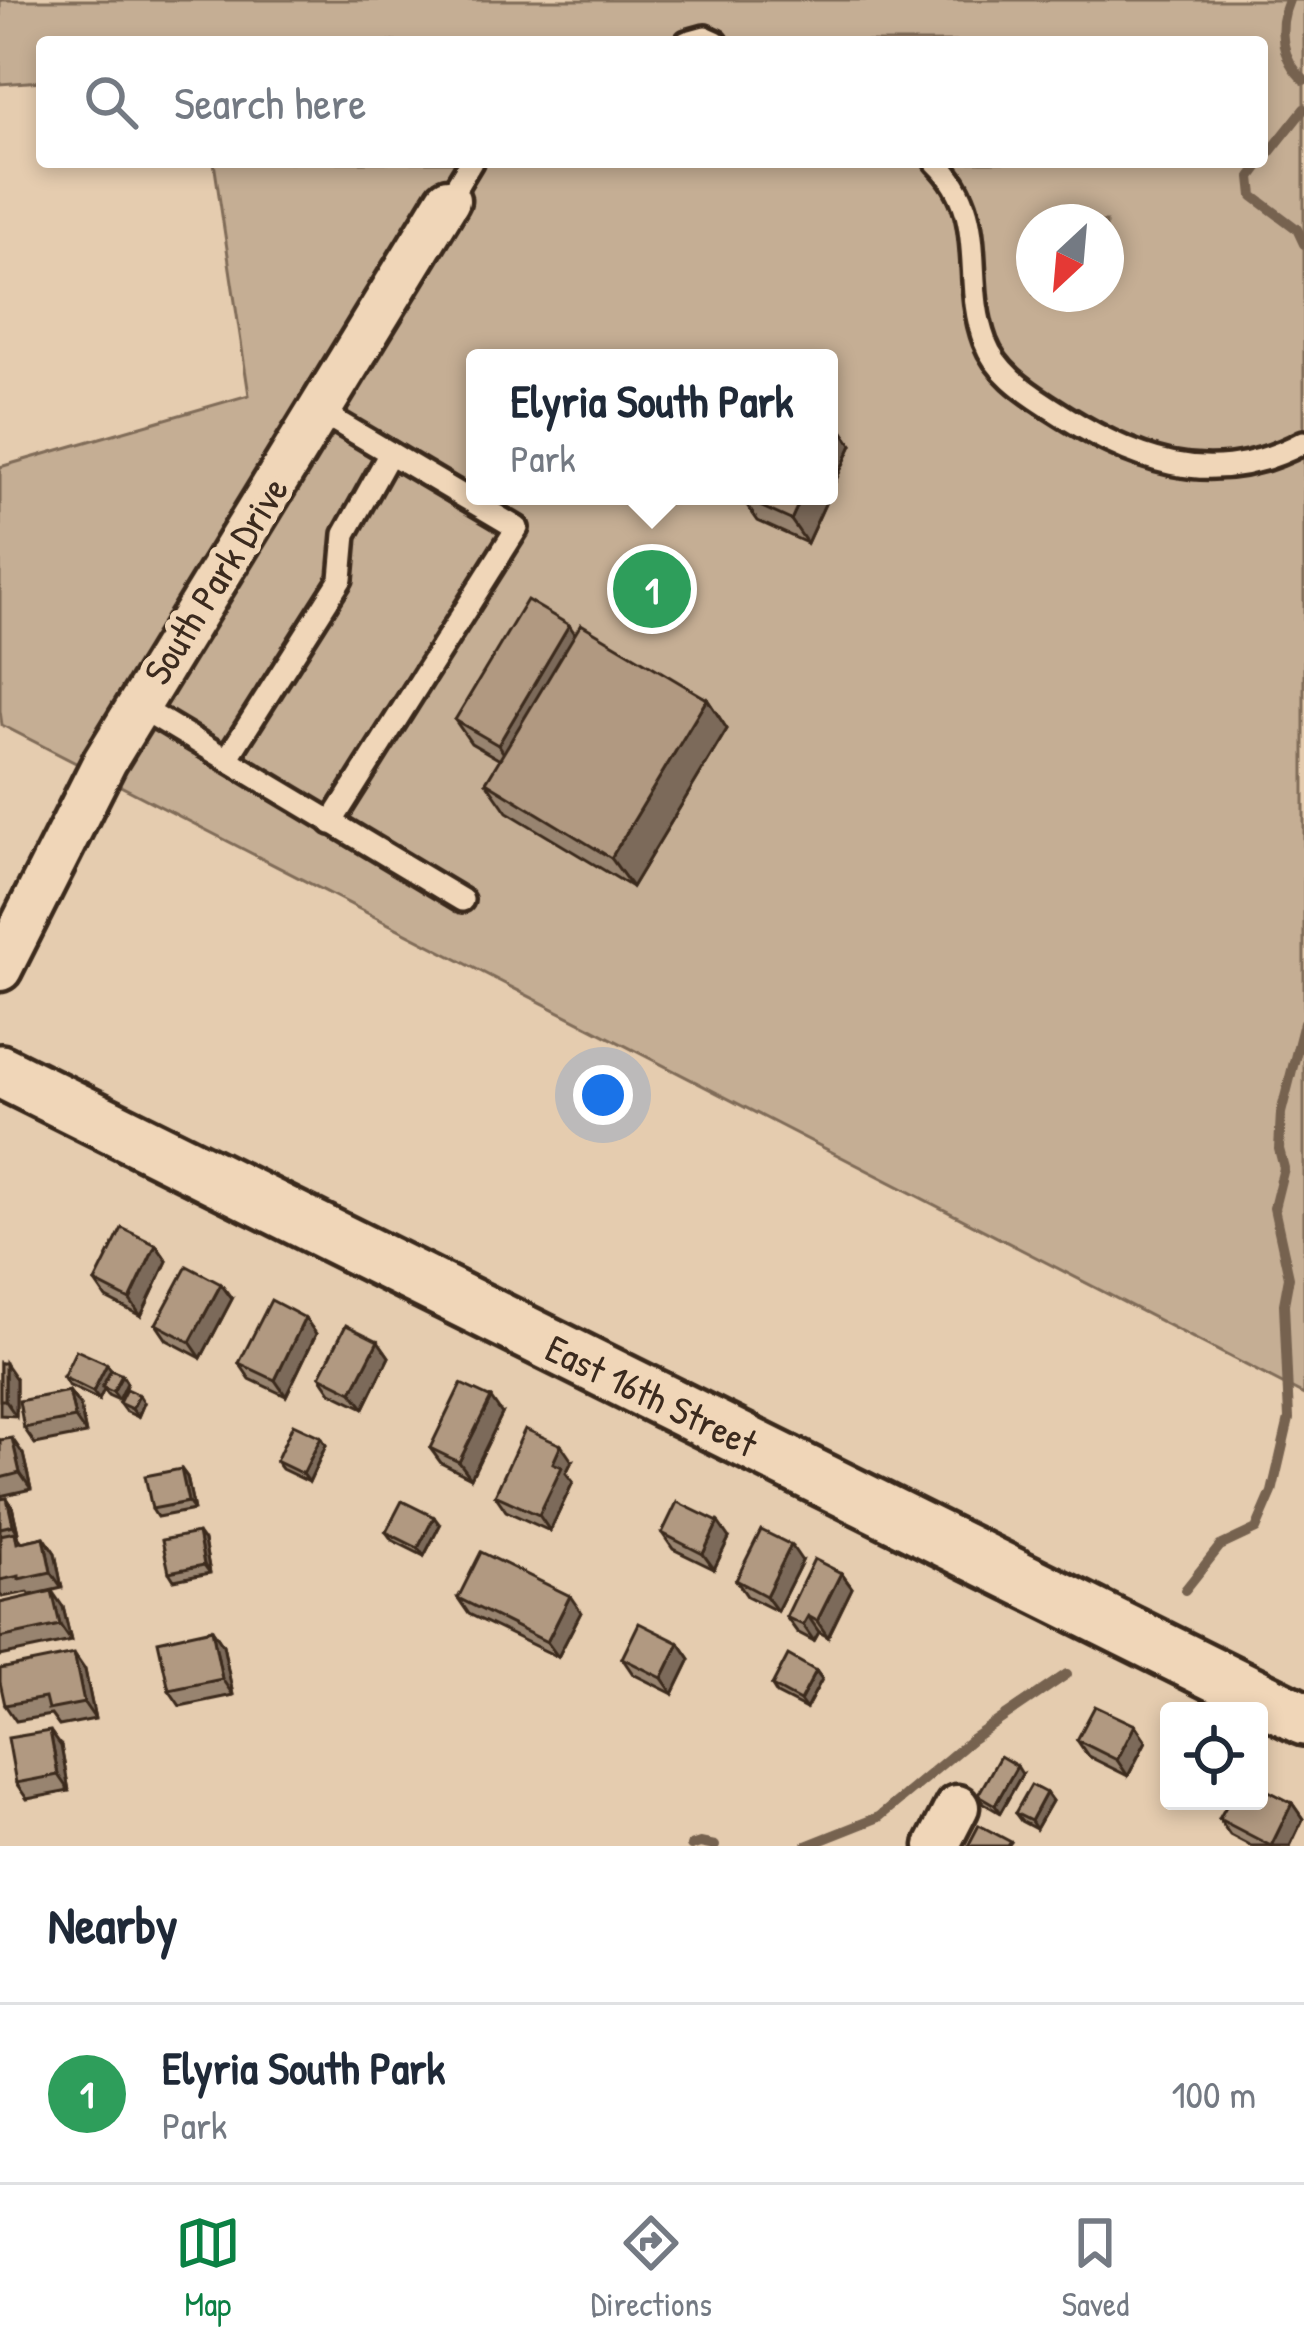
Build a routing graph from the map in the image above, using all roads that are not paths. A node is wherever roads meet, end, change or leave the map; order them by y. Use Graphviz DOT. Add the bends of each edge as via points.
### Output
graph roads {
  1 [pos="467,168"];
  2 [pos="941,168"];
  3 [pos="448,200"];
  4 [pos="319,411"];
  5 [pos="1304,442"];
  6 [pos="390,452"];
  7 [pos="466,497"];
  8 [pos="479,505"];
  9 [pos="138,706"];
  10 [pos="226,759"];
  11 [pos="331,823"];
  12 [pos="462,900"];
  13 [pos="0,970"];
  14 [pos="0,1071"];
  15 [pos="1304,1719"];
  16 [pos="957,1807"];
  17 [pos="937,1846"];
  1 -- 3 [label="lane"];
  2 -- 5 [label="lane" via="969,211 986,345 1019,387 1139,458 1232,466"];
  3 -- 4 [label="street, South Park Drive"];
  4 -- 6 [label="lane"];
  4 -- 9 [label="street, South Park Drive"];
  6 -- 7 [label="lane"];
  6 -- 10 [label="lane" via="345,535 341,579"];
  8 -- 11 [label="lane" via="517,528"];
  9 -- 10 [label="lane"];
  9 -- 13 [label="street, South Park Drive"];
  10 -- 11 [label="lane"];
  11 -- 12 [label="lane"];
  14 -- 15 [label="street, East 16th Street"];
  16 -- 17 [label="street"];
}
